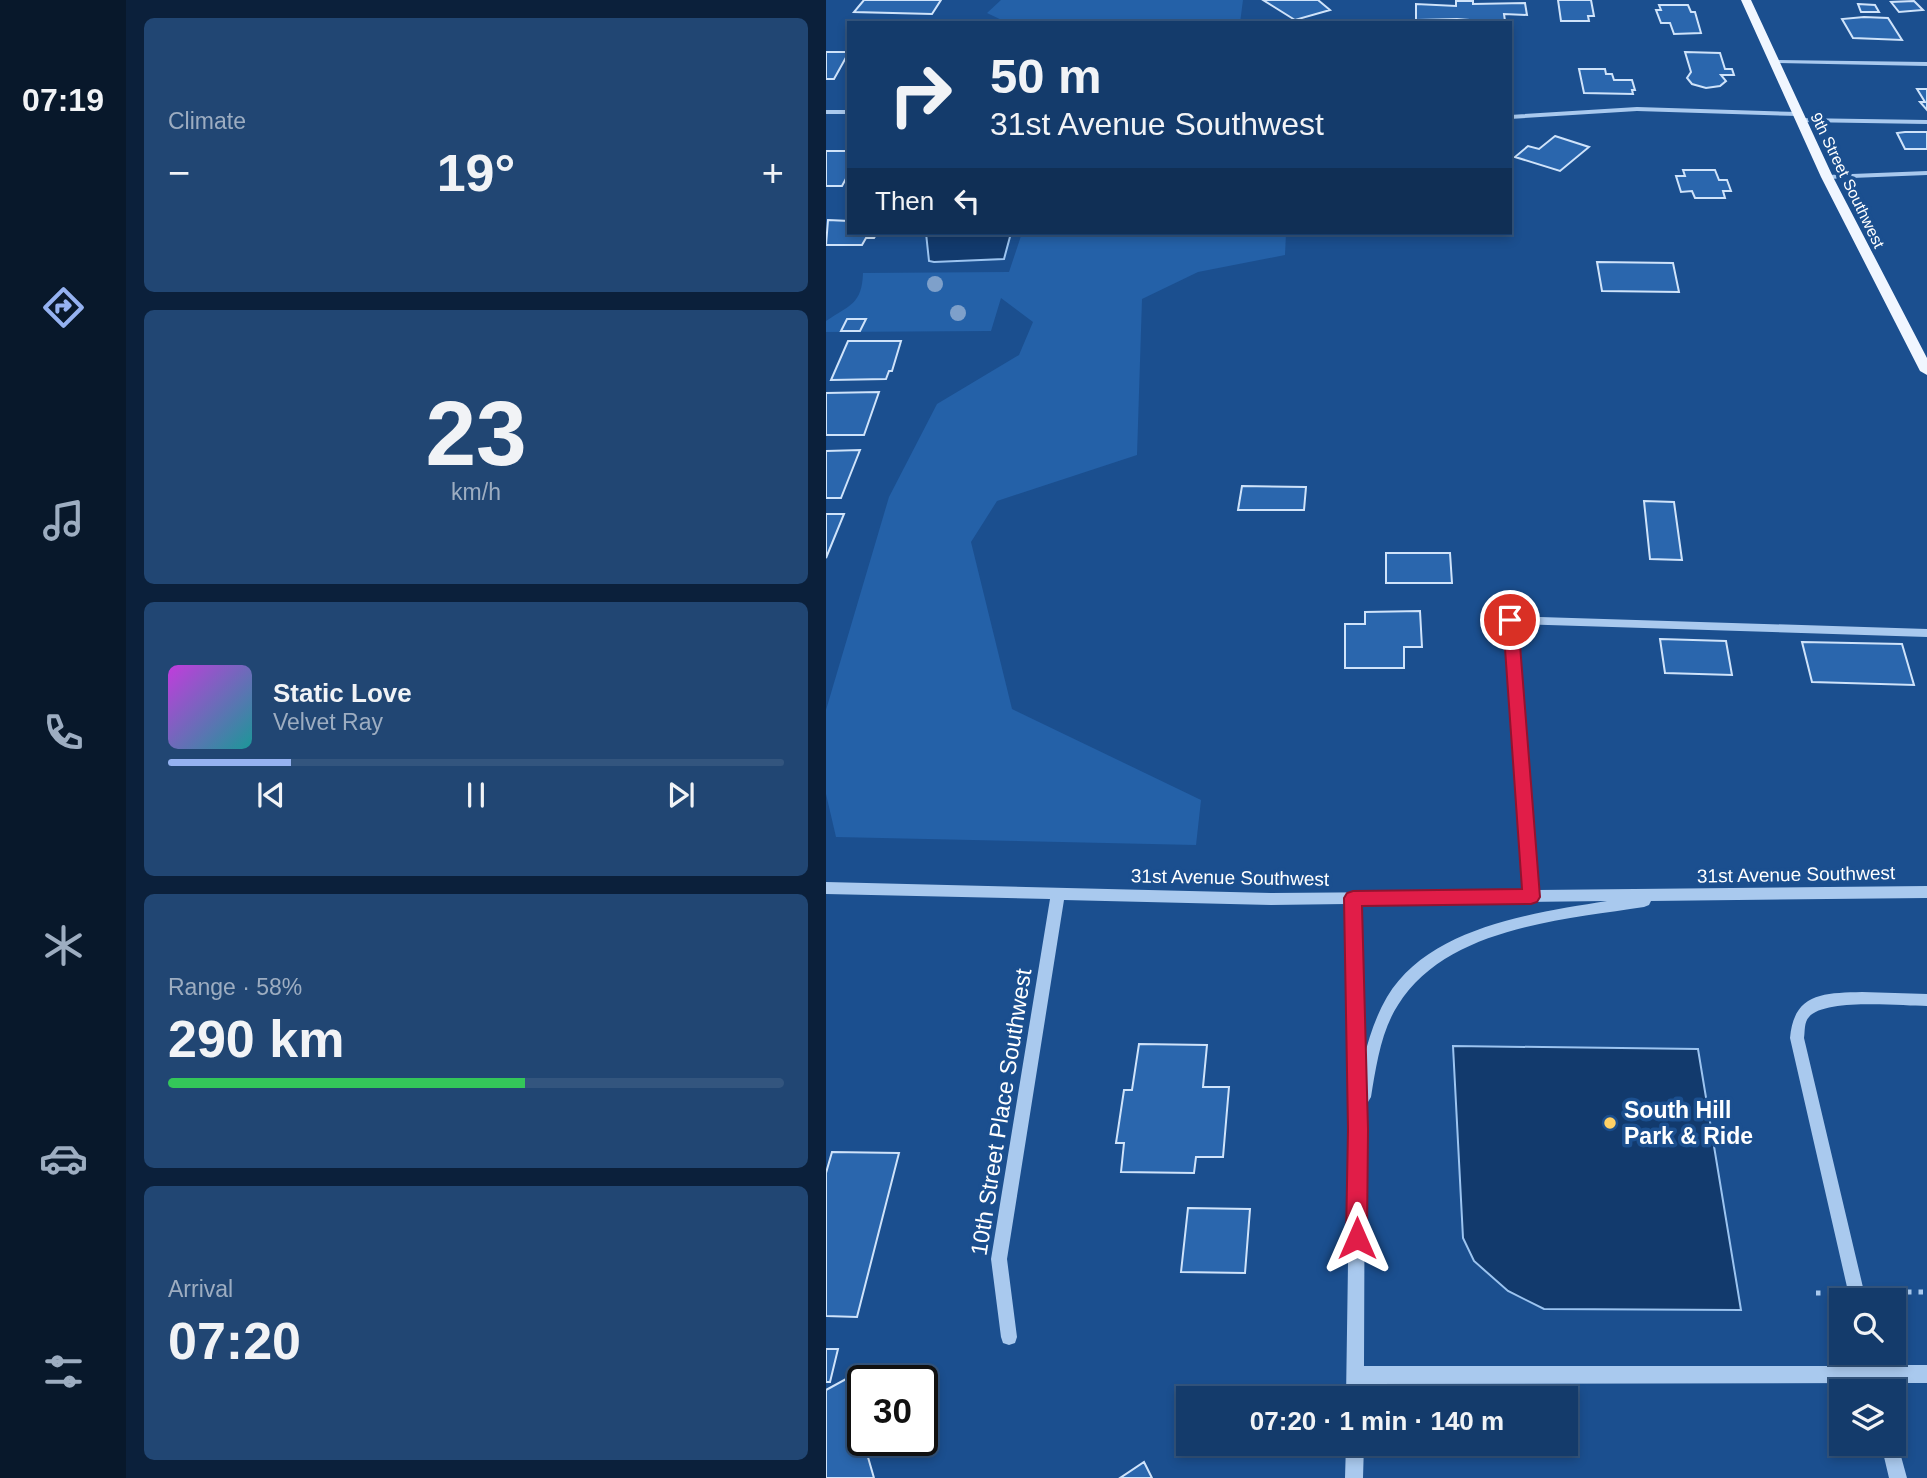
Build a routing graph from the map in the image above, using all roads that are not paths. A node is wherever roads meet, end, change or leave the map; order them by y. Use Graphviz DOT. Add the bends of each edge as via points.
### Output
graph roads {
  1 [pos="1746,0"];
  2 [pos="1774,62"];
  3 [pos="1927,64"];
  4 [pos="826,112"];
  5 [pos="847,112"];
  6 [pos="1512,117"];
  7 [pos="1799,117"];
  8 [pos="1927,122"];
  9 [pos="1927,173"];
  10 [pos="1827,177"];
  11 [pos="1927,371"];
  12 [pos="1927,633"];
  13 [pos="826,888"];
  14 [pos="1927,892"];
  15 [pos="1058,893"];
  16 [pos="1682,895"];
  17 [pos="1531,897"];
  18 [pos="1353,898"];
  19 [pos="1927,1000"];
  20 [pos="1797,1038"];
  21 [pos="1358,1129"];
  22 [pos="1855,1288"];
  23 [pos="1009,1337"];
  24 [pos="1927,1374"];
  25 [pos="1355,1375"];
  26 [pos="1895,1379"];
  27 [pos="1829,1381"];
  28 [pos="1355,1386"];
  29 [pos="1354,1456"];
  30 [pos="1893,1456"];
  31 [pos="1354,1478"];
  32 [pos="1898,1478"];
  1 -- 2 [label="main road, 9th Street Southwest"];
  2 -- 3 [label="street"];
  2 -- 7 [label="main road, 9th Street Southwest"];
  4 -- 5 [label="street"];
  6 -- 7 [label="street" via="1637,109"];
  7 -- 8 [label="street"];
  7 -- 10 [label="main road, 9th Street Southwest"];
  9 -- 10 [label="street"];
  10 -- 11 [label="main road, 9th Street Southwest"];
  12 -- 17 [label="street" via="1510,620"];
  13 -- 15 [label="street, 31st Avenue Southwest"];
  14 -- 16 [label="street, 31st Avenue Southwest"];
  15 -- 18 [label="street, 31st Avenue Southwest"];
  15 -- 23 [label="street, 10th Street Place Southwest" via="999,1259"];
  16 -- 17 [label="street, 31st Avenue Southwest"];
  16 -- 21 [label="street" via="1525,923 1439,953 1412,976 1394,1000 1369,1064"];
  17 -- 18 [label="street, 31st Avenue Southwest"];
  18 -- 21 [label="street"];
  19 -- 20 [label="lane" via="1813,1004 1803,1012"];
  20 -- 22 [label="street"];
  21 -- 25 [label="street"];
  24 -- 26 [label="street"];
  25 -- 27 [label="street"];
  25 -- 28 [label="street"];
  29 -- 31 [label="street"];
  30 -- 32 [label="lane"];
}
